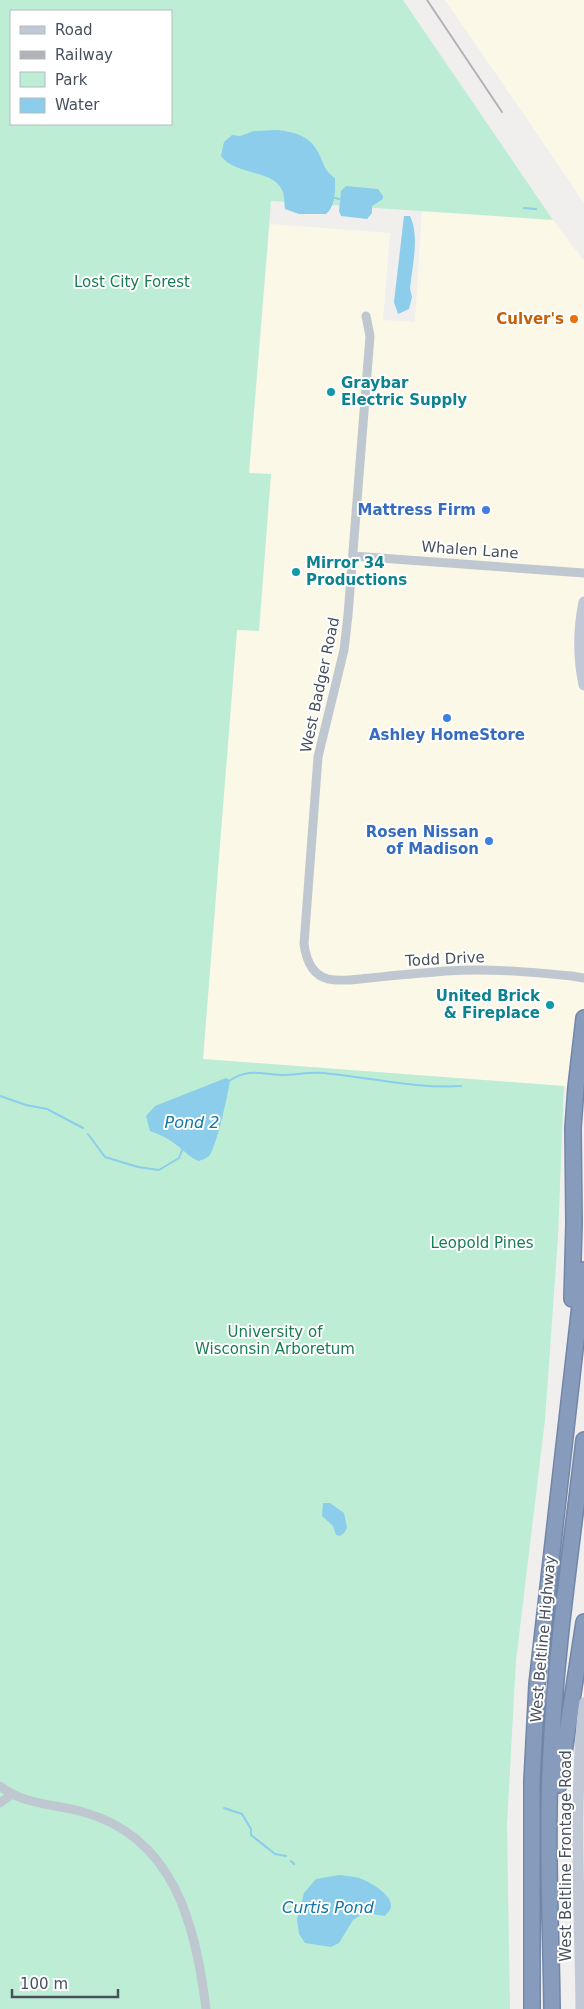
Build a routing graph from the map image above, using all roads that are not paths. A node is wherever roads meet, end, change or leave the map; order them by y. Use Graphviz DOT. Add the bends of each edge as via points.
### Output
graph roads {
  1 [pos="366,316"];
  2 [pos="353,556"];
  3 [pos="584,572"];
  4 [pos="584,602"];
  5 [pos="584,685"];
  6 [pos="311,968"];
  7 [pos="584,978"];
  8 [pos="584,1018"];
  9 [pos="584,1270"];
  10 [pos="566,1428"];
  11 [pos="584,1440"];
  12 [pos="584,1622"];
  13 [pos="584,1703"];
  14 [pos="0,1786"];
  15 [pos="12,1794"];
  16 [pos="0,1803"];
  17 [pos="550,1874"];
  18 [pos="582,1913"];
  19 [pos="582,1935"];
  20 [pos="582,2008"];
  21 [pos="206,2009"];
  22 [pos="532,2009"];
  23 [pos="552,2009"];
  1 -- 2 [label="street, West Badger Road" via="370,336"];
  2 -- 3 [label="street, Whalen Lane"];
  2 -- 6 [label="street, West Badger Road" via="344,650 318,757 304,944"];
  4 -- 5 [label="street" via="579,642"];
  6 -- 7 [label="street, Todd Drive" via="320,976 339,980 484,970"];
  8 -- 10 [label="highway" via="574,1128 574,1257"];
  9 -- 10 [label="highway, West Beltline Highway"];
  10 -- 22 [label="highway, West Beltline Highway" via="534,1734"];
  11 -- 17 [label="highway, West Beltline Highway" via="555,1679"];
  12 -- 17 [label="highway" via="561,1767"];
  13 -- 18 [label="street, West Beltline Frontage Road" via="580,1785"];
  14 -- 15 [label="street"];
  15 -- 16 [label="street"];
  15 -- 21 [label="street" via="106,1820 145,1847 164,1870 184,1907 199,1956"];
  17 -- 23 [label="highway, West Beltline Highway"];
  18 -- 19 [label="street, West Beltline Frontage Road"];
  19 -- 20 [label="street, West Beltline Frontage Road"];
}
